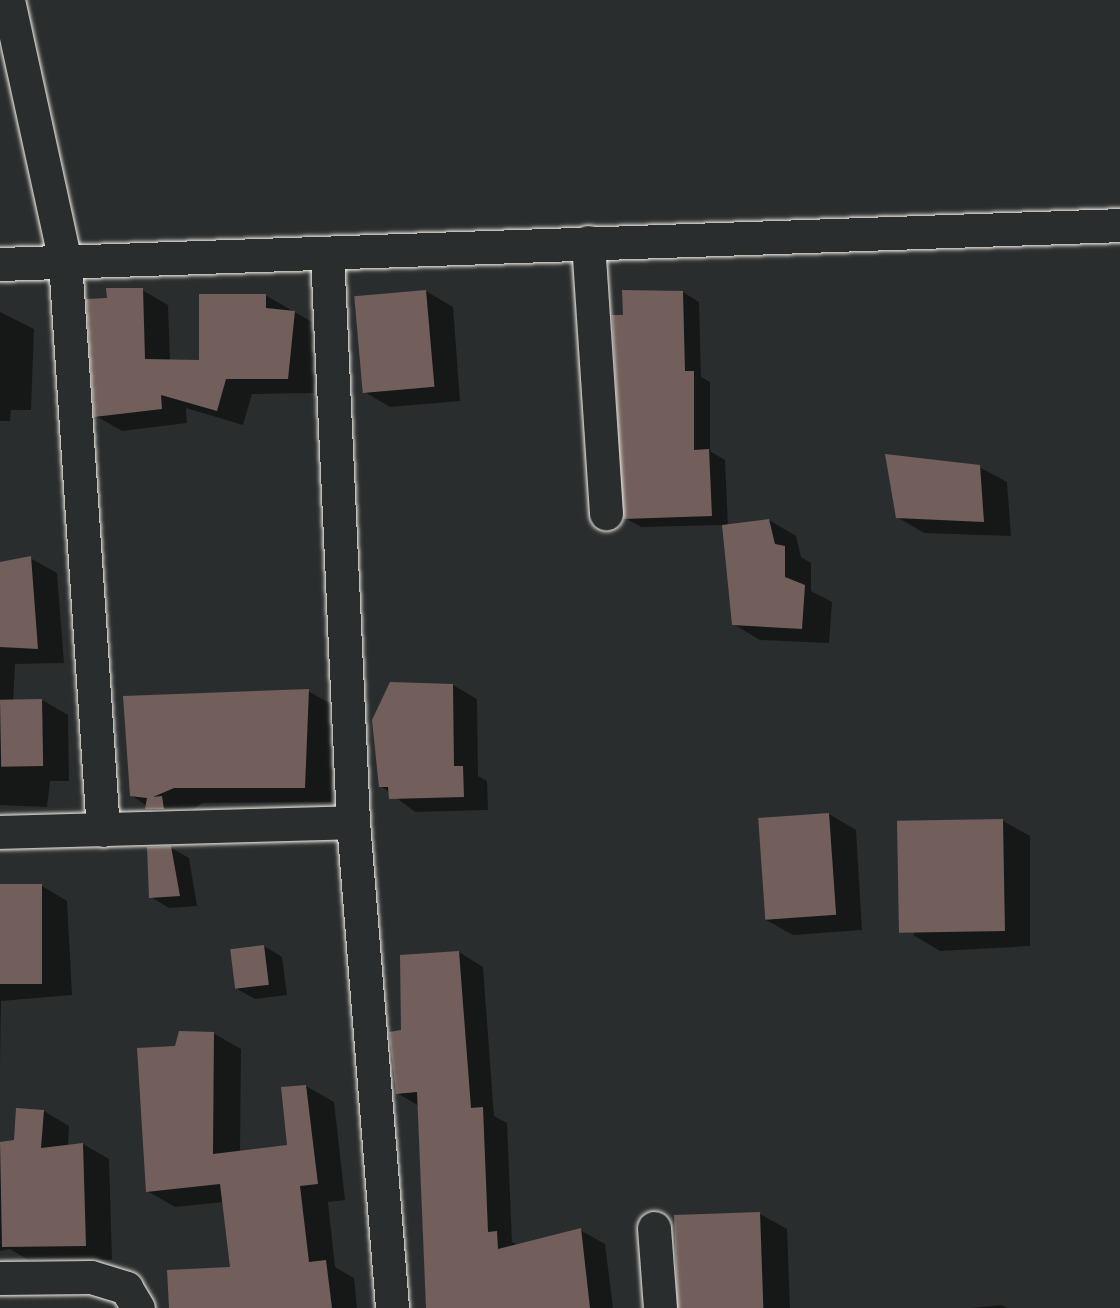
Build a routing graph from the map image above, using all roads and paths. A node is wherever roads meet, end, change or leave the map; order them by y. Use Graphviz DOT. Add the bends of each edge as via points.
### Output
graph roads {
  1 [pos="8,0"];
  2 [pos="1120,225"];
  3 [pos="588,242"];
  4 [pos="327,253"];
  5 [pos="65,261"];
  6 [pos="0,264"];
  7 [pos="606,513"];
  8 [pos="353,822"];
  9 [pos="103,830"];
  10 [pos="0,832"];
  11 [pos="654,1228"];
  12 [pos="0,1278"];
  13 [pos="138,1308"];
  14 [pos="392,1308"];
  15 [pos="660,1308"];
  1 -- 5 [label="street"];
  2 -- 3 [label="street"];
  3 -- 4 [label="street"];
  3 -- 7 [label="street"];
  4 -- 5 [label="street"];
  4 -- 8 [label="street"];
  5 -- 6 [label="street"];
  5 -- 9 [label="street"];
  8 -- 9 [label="street"];
  8 -- 14 [label="street"];
  9 -- 10 [label="street"];
  11 -- 15 [label="street"];
  12 -- 13 [label="street" via="91,1277 126,1288"];
}
